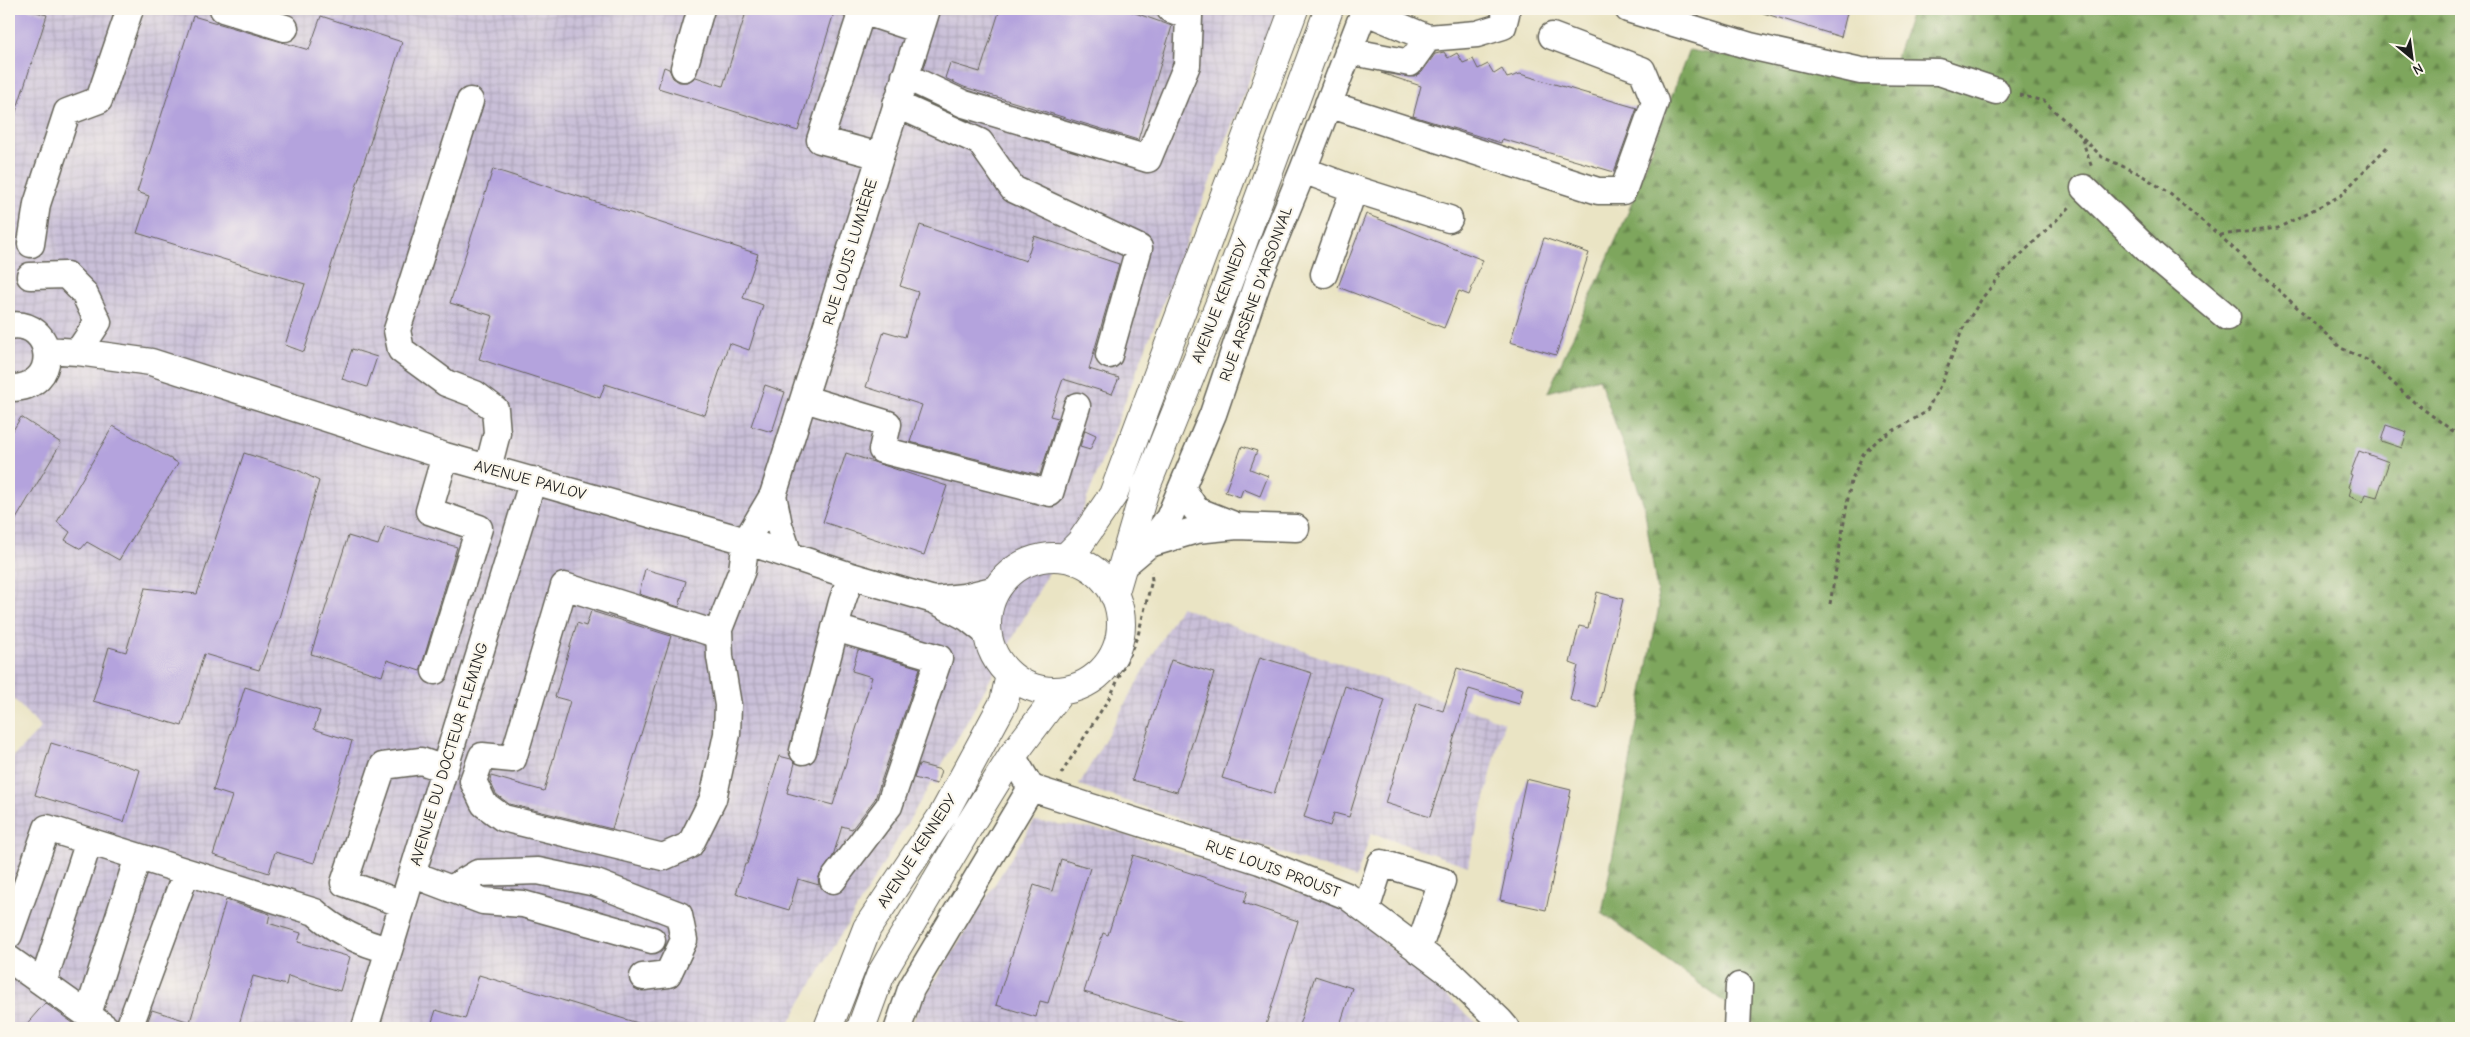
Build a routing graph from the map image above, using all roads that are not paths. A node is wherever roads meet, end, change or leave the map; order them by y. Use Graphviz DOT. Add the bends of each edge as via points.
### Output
graph roads {
  1 [pos="130,9"];
  2 [pos="224,9"];
  3 [pos="701,9"];
  4 [pos="1170,9"];
  5 [pos="1294,9"];
  6 [pos="1329,9"];
  7 [pos="1504,9"];
  8 [pos="1628,9"];
  9 [pos="859,10"];
  10 [pos="1364,10"];
  11 [pos="923,19"];
  12 [pos="285,28"];
  13 [pos="1552,36"];
  14 [pos="1428,38"];
  15 [pos="1348,51"];
  16 [pos="684,68"];
  17 [pos="905,76"];
  18 [pos="1996,91"];
  19 [pos="470,101"];
  20 [pos="896,104"];
  21 [pos="1328,104"];
  22 [pos="880,156"];
  23 [pos="1303,170"];
  24 [pos="2084,188"];
  25 [pos="1354,189"];
  26 [pos="1449,219"];
  27 [pos="31,244"];
  28 [pos="1324,274"];
  29 [pos="30,276"];
  30 [pos="2228,317"];
  31 [pos="9,326"];
  32 [pos="78,352"];
  33 [pos="1109,355"];
  34 [pos="127,359"];
  35 [pos="45,360"];
  36 [pos="9,388"];
  37 [pos="805,399"];
  38 [pos="1077,406"];
  39 [pos="445,456"];
  40 [pos="488,468"];
  41 [pos="533,480"];
  42 [pos="1182,488"];
  43 [pos="773,495"];
  44 [pos="1237,526"];
  45 [pos="1296,528"];
  46 [pos="746,541"];
  47 [pos="1149,544"];
  48 [pos="789,555"];
  49 [pos="1065,558"];
  50 [pos="1124,565"];
  51 [pos="851,576"];
  52 [pos="997,589"];
  53 [pos="1114,595"];
  54 [pos="934,600"];
  55 [pos="835,628"];
  56 [pos="987,633"];
  57 [pos="720,635"];
  58 [pos="435,671"];
  59 [pos="1010,675"];
  60 [pos="1061,691"];
  61 [pos="803,751"];
  62 [pos="1012,756"];
  63 [pos="444,769"];
  64 [pos="1040,790"];
  65 [pos="89,842"];
  66 [pos="138,857"];
  67 [pos="186,873"];
  68 [pos="412,874"];
  69 [pos="833,880"];
  70 [pos="451,890"];
  71 [pos="403,904"];
  72 [pos="1366,910"];
  73 [pos="9,935"];
  74 [pos="652,940"];
  75 [pos="389,950"];
  76 [pos="1418,950"];
  77 [pos="9,959"];
  78 [pos="643,977"];
  79 [pos="43,982"];
  80 [pos="1739,986"];
  81 [pos="97,1021"];
  82 [pos="129,1028"];
  83 [pos="365,1028"];
  84 [pos="828,1028"];
  85 [pos="861,1028"];
  86 [pos="898,1028"];
  87 [pos="1506,1028"];
  88 [pos="1737,1028"];
  1 -- 27 [label="street" via="99,100 67,112 37,204"];
  2 -- 12 [label="street"];
  3 -- 16 [label="street"];
  4 -- 17 [label="street" via="1189,16 1187,64 1148,159 964,104"];
  5 -- 49 [label="main road, AVENUE KENNEDY" via="1113,495 1080,543"];
  6 -- 50 [label="main road, AVENUE KENNEDY" via="1226,288 1145,489"];
  7 -- 14 [label="street" via="1503,26 1477,34"];
  8 -- 18 [label="street" via="1750,46 1861,71 1939,72"];
  9 -- 11 [label="street"];
  9 -- 22 [label="street" via="820,140"];
  10 -- 14 [label="street"];
  10 -- 15 [label="street, RUE ARSÈNE D'ARSONVAL"];
  11 -- 17 [label="street, RUE LOUIS LUMIÈRE"];
  13 -- 21 [label="street" via="1642,70 1655,102 1623,191 1598,191"];
  14 -- 15 [label="street" via="1410,63"];
  15 -- 21 [label="street, RUE ARSÈNE D'ARSONVAL"];
  17 -- 20 [label="street, RUE LOUIS LUMIÈRE"];
  19 -- 40 [label="street" via="397,330 401,350 446,383 475,394 495,409 497,433"];
  20 -- 22 [label="street, RUE LOUIS LUMIÈRE"];
  20 -- 33 [label="street" via="980,142 1013,189 1139,248"];
  21 -- 23 [label="street, RUE ARSÈNE D'ARSONVAL"];
  22 -- 37 [label="street, RUE LOUIS LUMIÈRE"];
  23 -- 25 [label="street"];
  23 -- 42 [label="street, RUE ARSÈNE D'ARSONVAL" via="1260,275 1212,414"];
  24 -- 30 [label="street" via="2154,256"];
  25 -- 26 [label="street"];
  25 -- 28 [label="street"];
  29 -- 32 [label="street" via="66,275 84,293 98,322"];
  31 -- 35 [label="street" via="28,328 43,341"];
  32 -- 34 [label="street, AVENUE PAVLOV"];
  32 -- 35 [label="street, AVENUE PAVLOV"];
  34 -- 35 [label="street, AVENUE PAVLOV"];
  34 -- 39 [label="street, AVENUE PAVLOV" via="151,362"];
  35 -- 36 [label="street" via="38,379 29,386"];
  37 -- 38 [label="street" via="888,424 882,450 1050,493"];
  37 -- 43 [label="street, RUE LOUIS LUMIÈRE"];
  39 -- 40 [label="street, AVENUE PAVLOV"];
  39 -- 58 [label="street" via="429,511 479,528"];
  40 -- 41 [label="street, AVENUE PAVLOV"];
  41 -- 46 [label="street, AVENUE PAVLOV"];
  41 -- 63 [label="street, AVENUE DU DOCTEUR FLEMING"];
  42 -- 44 [label="street" via="1196,510"];
  42 -- 47 [label="street, RUE ARSÈNE D'ARSONVAL" via="1169,518"];
  43 -- 46 [label="street, RUE LOUIS LUMIÈRE"];
  43 -- 48 [label="street, RUE LOUIS LUMIÈRE" via="778,524"];
  44 -- 45 [label="street"];
  44 -- 47 [label="street" via="1196,530"];
  46 -- 48 [label="street, AVENUE PAVLOV"];
  46 -- 57 [label="street" via="742,570 719,629"];
  47 -- 50 [label="street, RUE ARSÈNE D'ARSONVAL"];
  48 -- 51 [label="street, AVENUE PAVLOV"];
  49 -- 52 [label="main road" via="1045,558 1026,563"];
  49 -- 53 [label="main road" via="1085,564 1102,577"];
  50 -- 53 [label="main road, AVENUE KENNEDY"];
  51 -- 54 [label="street, AVENUE PAVLOV"];
  51 -- 55 [label="street"];
  52 -- 54 [label="street, AVENUE PAVLOV"];
  52 -- 56 [label="main road" via="987,617"];
  53 -- 60 [label="main road" via="1120,615 1120,636 1112,657 1099,673 1081,685"];
  54 -- 56 [label="street, AVENUE PAVLOV" via="968,618"];
  55 -- 61 [label="street"];
  55 -- 69 [label="street" via="939,658 889,806"];
  56 -- 59 [label="main road" via="991,649"];
  57 -- 57 [label="street" via="728,705 727,734 713,799 690,844 663,857 503,818 484,804 473,782 482,756 513,759 564,586"];
  59 -- 60 [label="main road" via="1026,685"];
  59 -- 84 [label="main road, AVENUE KENNEDY" via="1004,702 944,813 867,928"];
  60 -- 62 [label="main road, AVENUE KENNEDY"];
  62 -- 64 [label="street"];
  62 -- 85 [label="main road, AVENUE KENNEDY" via="880,976"];
  63 -- 68 [label="street, AVENUE DU DOCTEUR FLEMING"];
  63 -- 71 [label="street" via="421,761 383,766 344,883"];
  64 -- 72 [label="street, RUE LOUIS PROUST" via="1260,861 1347,896"];
  64 -- 86 [label="street" via="911,989"];
  65 -- 66 [label="street"];
  65 -- 73 [label="street" via="47,828"];
  65 -- 79 [label="street"];
  66 -- 67 [label="street"];
  66 -- 81 [label="street"];
  67 -- 75 [label="street" via="315,912 333,928 368,945"];
  67 -- 82 [label="street"];
  68 -- 70 [label="street"];
  68 -- 71 [label="street, AVENUE DU DOCTEUR FLEMING"];
  70 -- 74 [label="street" via="483,901 523,904"];
  70 -- 78 [label="street" via="478,873 538,871 596,883 679,915 684,940 668,974"];
  71 -- 75 [label="street, AVENUE DU DOCTEUR FLEMING"];
  72 -- 76 [label="street, RUE LOUIS PROUST"];
  72 -- 76 [label="street" via="1381,863 1442,880"];
  75 -- 83 [label="street, AVENUE DU DOCTEUR FLEMING"];
  76 -- 87 [label="street, RUE LOUIS PROUST" via="1452,974"];
  77 -- 79 [label="street"];
  79 -- 81 [label="street"];
  80 -- 88 [label="street"];
}
